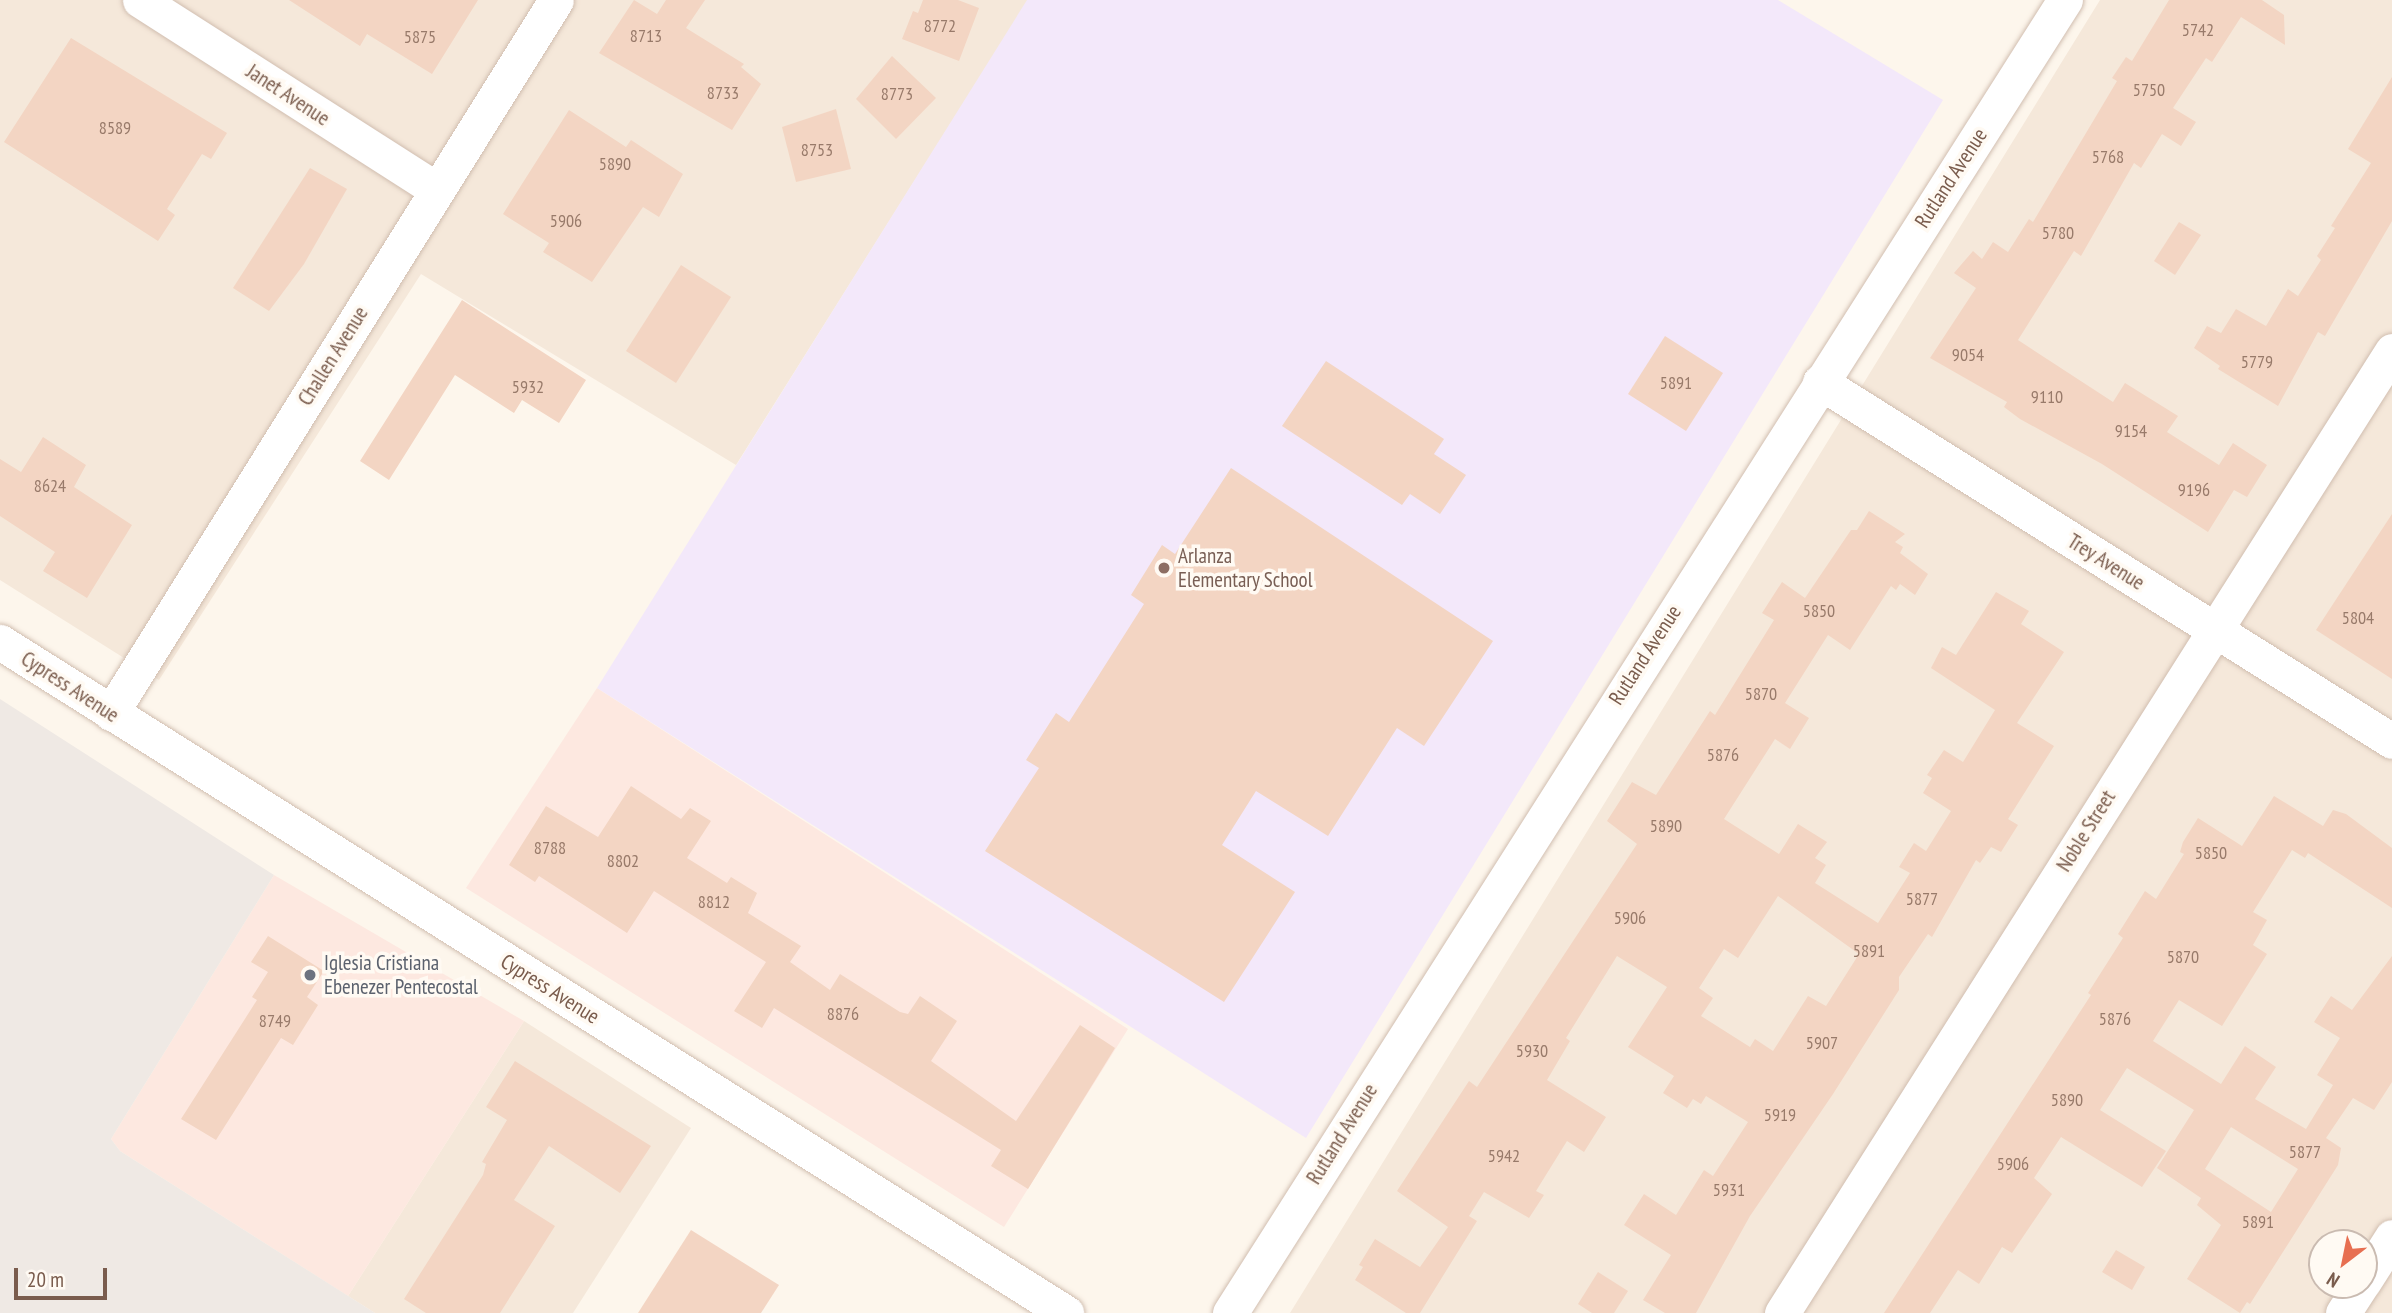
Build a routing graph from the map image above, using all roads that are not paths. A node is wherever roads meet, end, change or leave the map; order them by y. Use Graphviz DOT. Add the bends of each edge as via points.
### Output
graph roads {
  1 [pos="140,0"];
  2 [pos="556,0"];
  3 [pos="2065,0"];
  4 [pos="436,189"];
  5 [pos="2392,351"];
  6 [pos="1819,382"];
  7 [pos="2213,629"];
  8 [pos="0,642"];
  9 [pos="111,713"];
  10 [pos="2392,741"];
  11 [pos="2392,1237"];
  12 [pos="2378,1259"];
  13 [pos="1066,1313"];
  14 [pos="1230,1313"];
  15 [pos="1782,1313"];
  1 -- 4 [label="street, Janet Avenue"];
  2 -- 4 [label="street, Challen Avenue"];
  3 -- 6 [label="street, Rutland Avenue"];
  4 -- 9 [label="street, Challen Avenue"];
  5 -- 7 [label="street, Noble Street"];
  6 -- 7 [label="street, Trey Avenue"];
  6 -- 14 [label="street, Rutland Avenue"];
  7 -- 10 [label="street, Trey Avenue"];
  7 -- 15 [label="street, Noble Street"];
  8 -- 9 [label="street, Cypress Avenue"];
  9 -- 13 [label="street, Cypress Avenue"];
  11 -- 12 [label="street"];
}
